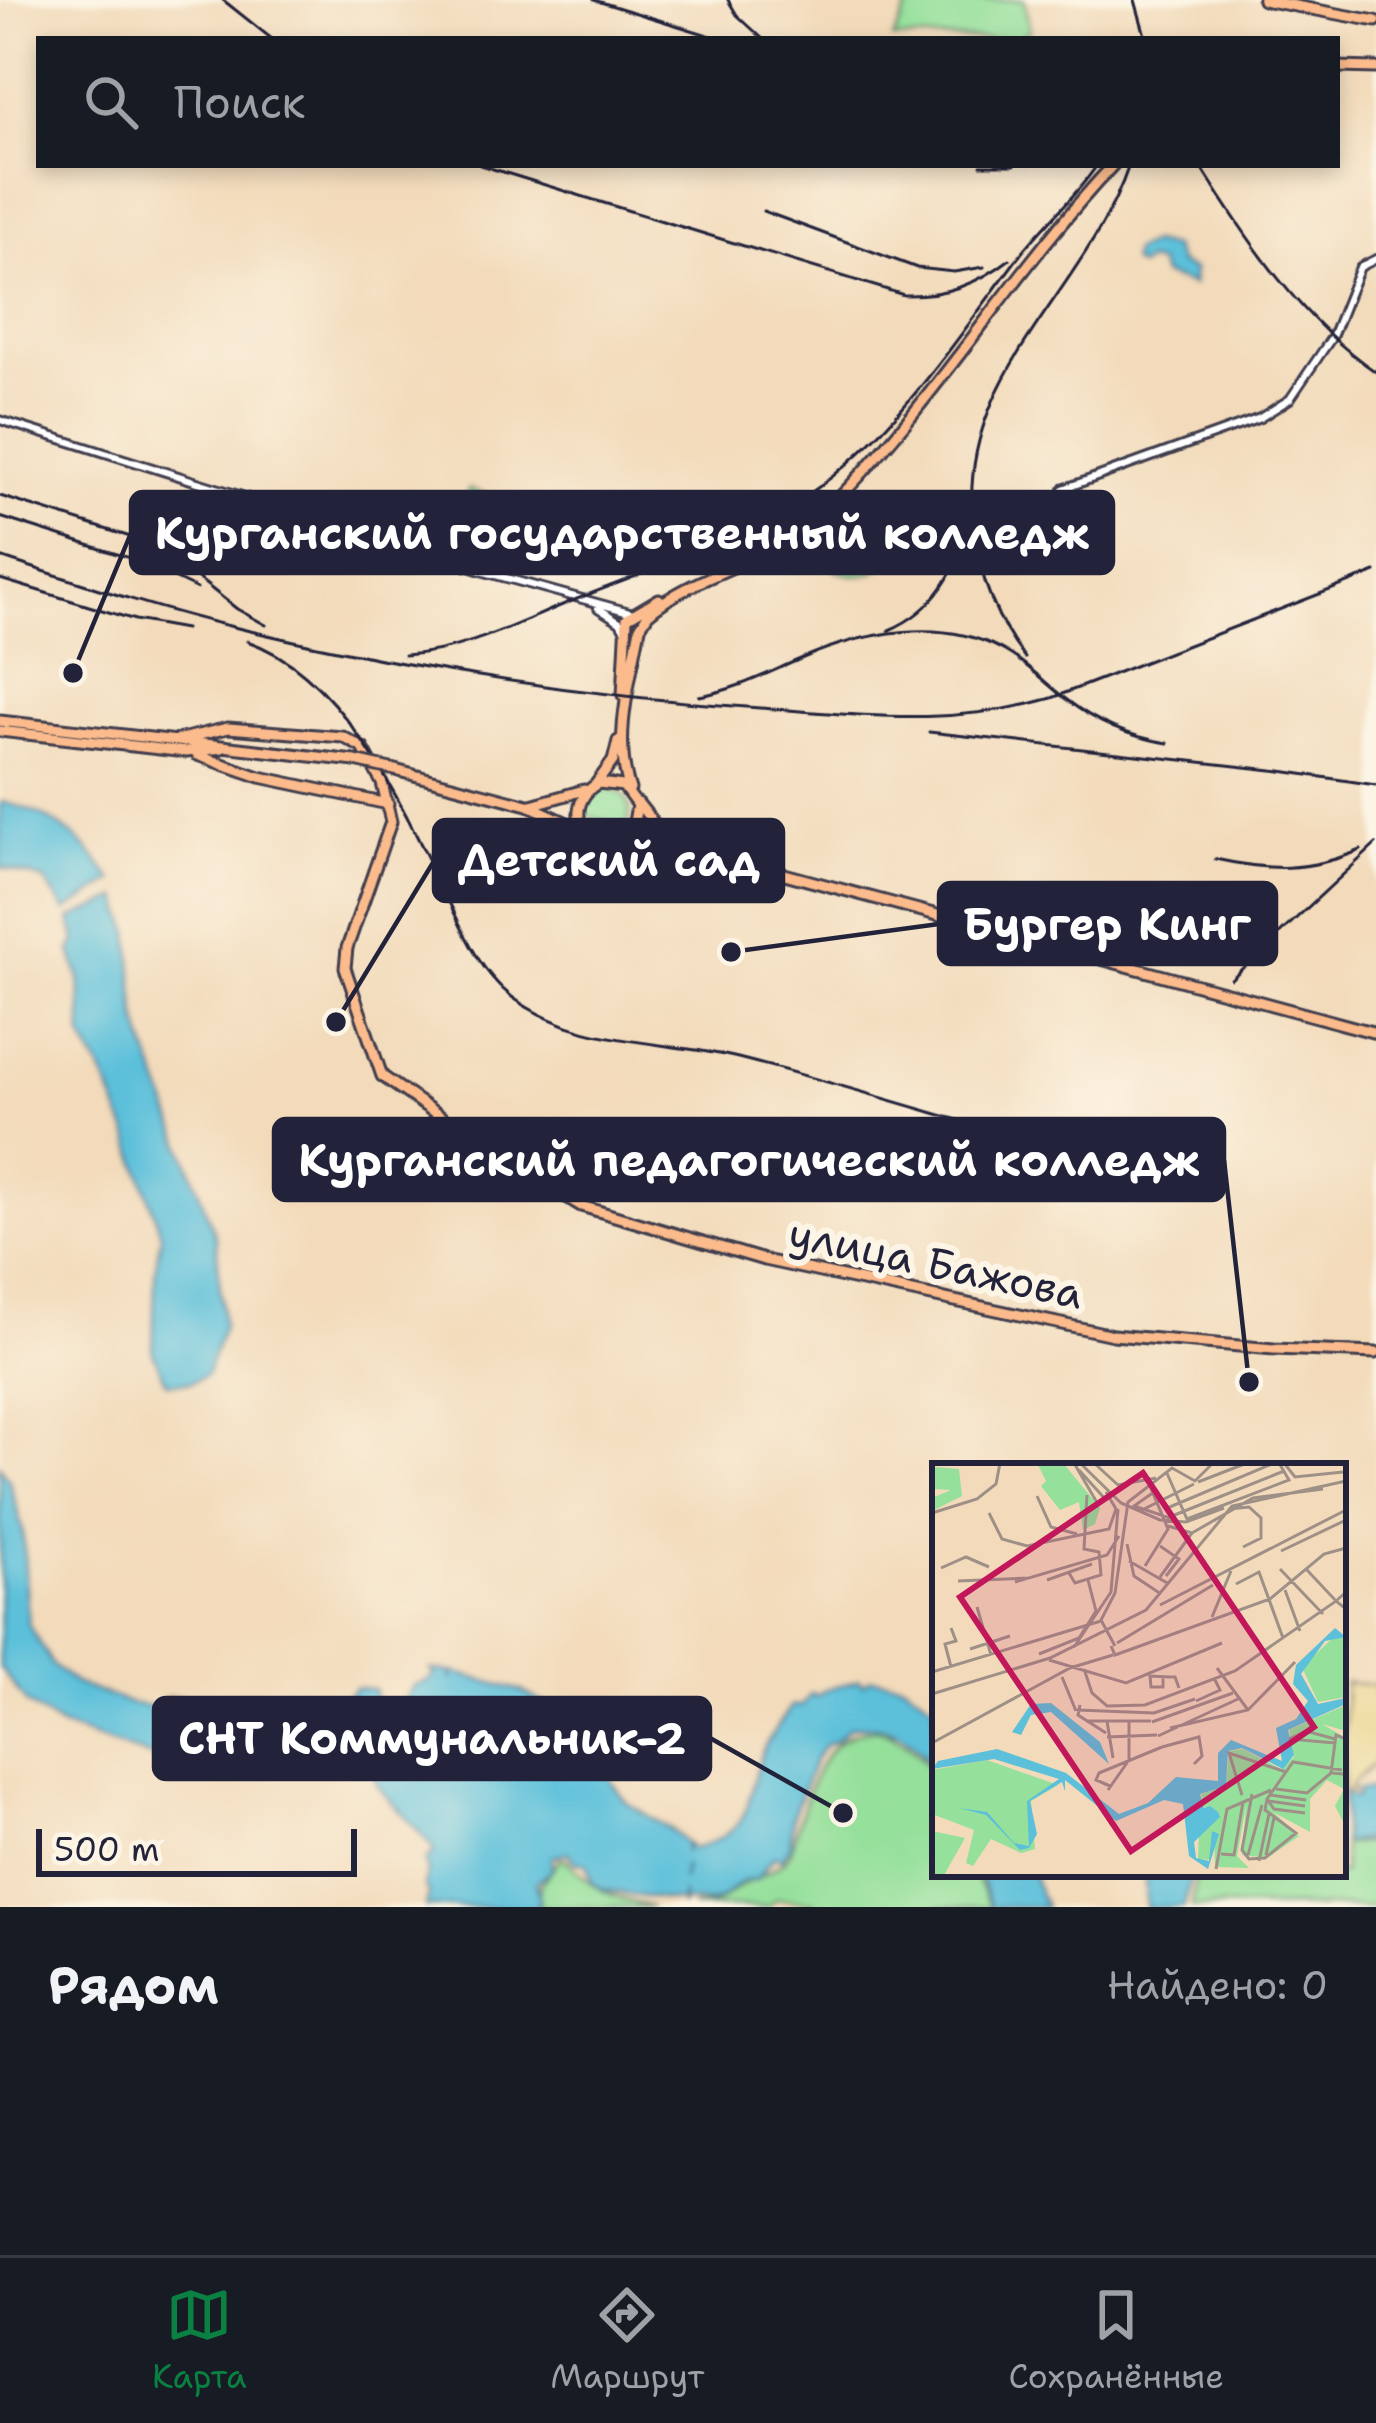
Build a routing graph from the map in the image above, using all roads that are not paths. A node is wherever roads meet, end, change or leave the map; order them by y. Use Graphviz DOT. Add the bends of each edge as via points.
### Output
graph roads {
  1 [pos="1263,0"];
  2 [pos="1376,21"];
  3 [pos="1340,67"];
  4 [pos="1376,68"];
  5 [pos="1110,168"];
  6 [pos="1376,259"];
  7 [pos="0,419"];
  8 [pos="1063,489"];
  9 [pos="828,508"];
  10 [pos="584,602"];
  11 [pos="633,610"];
  12 [pos="644,620"];
  13 [pos="627,640"];
  14 [pos="0,721"];
  15 [pos="0,731"];
  16 [pos="177,740"];
  17 [pos="153,743"];
  18 [pos="237,747"];
  19 [pos="186,752"];
  20 [pos="236,767"];
  21 [pos="591,787"];
  22 [pos="633,797"];
  23 [pos="388,804"];
  24 [pos="528,805"];
  25 [pos="586,832"];
  26 [pos="613,841"];
  27 [pos="685,849"];
  28 [pos="1376,1033"];
  29 [pos="1376,1352"];
  1 -- 2 [label="main road"];
  3 -- 4 [label="main road"];
  5 -- 9 [label="main road"];
  6 -- 8 [label="street" via="1363,262 1318,361 1290,399 1260,418"];
  7 -- 10 [label="street"];
  9 -- 11 [label="main road"];
  9 -- 12 [label="main road" via="799,533 658,605"];
  10 -- 11 [label="street"];
  10 -- 13 [label="street" via="620,622"];
  11 -- 12 [label="street"];
  11 -- 13 [label="main road"];
  12 -- 22 [label="main road" via="623,739"];
  13 -- 21 [label="main road" via="617,748"];
  14 -- 17 [label="main road"];
  15 -- 17 [label="main road"];
  16 -- 17 [label="main road"];
  16 -- 18 [label="main road"];
  16 -- 23 [label="main road" via="223,728 348,737 371,759"];
  17 -- 19 [label="main road"];
  18 -- 19 [label="main road"];
  18 -- 20 [label="main road" via="226,758"];
  18 -- 24 [label="main road, bridge" via="356,761"];
  19 -- 20 [label="main road"];
  20 -- 23 [label="main road"];
  21 -- 22 [label="main road" via="617,783"];
  21 -- 24 [label="main road"];
  21 -- 25 [label="main road" via="578,811"];
  22 -- 26 [label="main road" via="635,824"];
  22 -- 27 [label="main road"];
  23 -- 29 [label="main road, улица Бажова" via="388,838 345,958 382,1076 572,1202 761,1259 1113,1335"];
  24 -- 25 [label="main road"];
  25 -- 26 [label="main road"];
  26 -- 27 [label="main road"];
  27 -- 28 [label="main road"];
}
